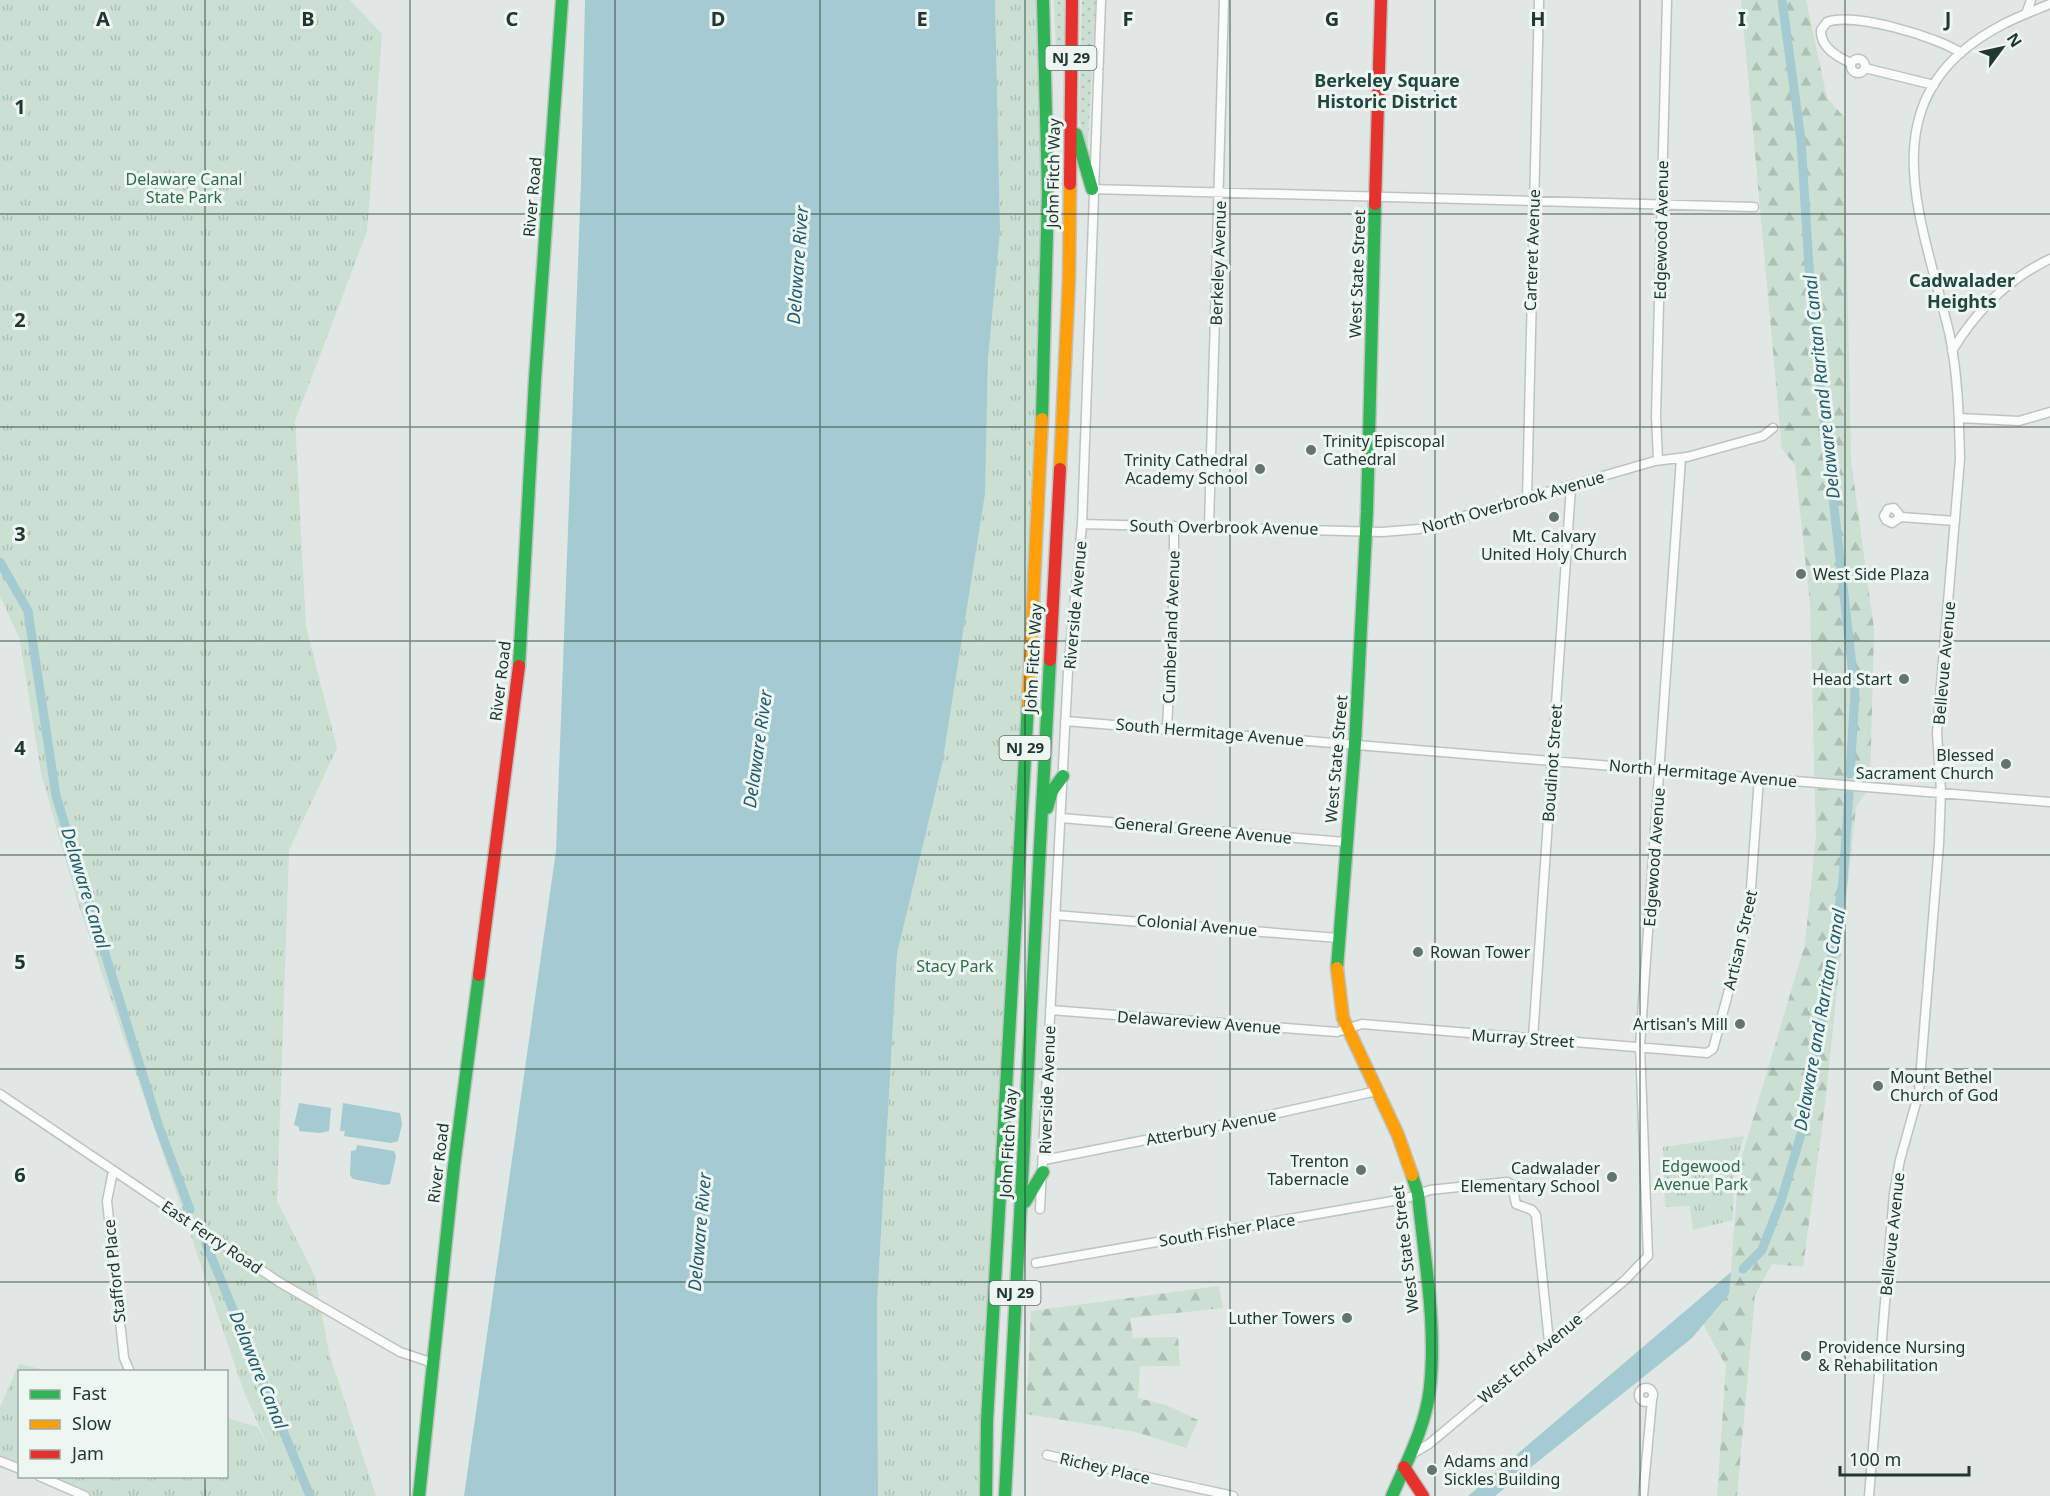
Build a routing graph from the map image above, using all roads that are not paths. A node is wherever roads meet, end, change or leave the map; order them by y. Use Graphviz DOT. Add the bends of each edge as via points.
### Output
graph roads {
  1 [pos="562,0"];
  2 [pos="1043,0"];
  3 [pos="1072,0"];
  4 [pos="1101,0"];
  5 [pos="1224,0"];
  6 [pos="1381,0"];
  7 [pos="1539,0"];
  8 [pos="1667,0"];
  9 [pos="2031,0"];
  10 [pos="2050,4"];
  11 [pos="2026,14"];
  12 [pos="1961,53"];
  13 [pos="1934,85"];
  14 [pos="1071,116"];
  15 [pos="1092,189"];
  16 [pos="1220,192"];
  17 [pos="1376,197"];
  18 [pos="1534,201"];
  19 [pos="1660,205"];
  20 [pos="1754,207"];
  21 [pos="2050,259"];
  22 [pos="1952,351"];
  23 [pos="2050,412"];
  24 [pos="1959,418"];
  25 [pos="1773,428"];
  26 [pos="1681,458"];
  27 [pos="1658,460"];
  28 [pos="1570,487"];
  29 [pos="1527,499"];
  30 [pos="1901,517"];
  31 [pos="1955,521"];
  32 [pos="1082,524"];
  33 [pos="1174,526"];
  34 [pos="1209,526"];
  35 [pos="1366,531"];
  36 [pos="1065,721"];
  37 [pos="1167,728"];
  38 [pos="1355,743"];
  39 [pos="1553,760"];
  40 [pos="1660,769"];
  41 [pos="1063,776"];
  42 [pos="1760,778"];
  43 [pos="1941,791"];
  44 [pos="2050,802"];
  45 [pos="1061,818"];
  46 [pos="1042,822"];
  47 [pos="1345,842"];
  48 [pos="1055,915"];
  49 [pos="1338,938"];
  50 [pos="1050,1011"];
  51 [pos="1348,1028"];
  52 [pos="1533,1038"];
  53 [pos="1640,1046"];
  54 [pos="1698,1052"];
  55 [pos="1377,1090"];
  56 [pos="0,1094"];
  57 [pos="1043,1166"];
  58 [pos="113,1170"];
  59 [pos="1418,1194"];
  60 [pos="1040,1209"];
  61 [pos="1021,1213"];
  62 [pos="1648,1256"];
  63 [pos="1036,1263"];
  64 [pos="1549,1342"];
  65 [pos="433,1363"];
  66 [pos="130,1370"];
  67 [pos="1652,1400"];
  68 [pos="1421,1426"];
  69 [pos="1436,1436"];
  70 [pos="1047,1455"];
  71 [pos="1407,1461"];
  72 [pos="1,1462"];
  73 [pos="18,1468"];
  74 [pos="44,1478"];
  75 [pos="84,1496"];
  76 [pos="419,1496"];
  77 [pos="986,1496"];
  78 [pos="1005,1496"];
  79 [pos="1233,1496"];
  80 [pos="1392,1496"];
  81 [pos="1423,1496"];
  82 [pos="1643,1496"];
  83 [pos="1869,1496"];
  1 -- 65 [label="main road, River Road" via="535,379 522,639 454,1166"];
  2 -- 77 [label="main road, John Fitch Way / NJ 29" via="1048,193 1044,367"];
  3 -- 14 [label="main road, John Fitch Way / NJ 29"];
  4 -- 15 [label="street, Riverside Avenue"];
  5 -- 16 [label="street, Berkeley Avenue"];
  6 -- 17 [label="main road, West State Street"];
  7 -- 18 [label="street, Carteret Avenue"];
  8 -- 19 [label="street, Edgewood Avenue"];
  9 -- 11 [label="street"];
  10 -- 11 [label="street, Bellevue Avenue"];
  11 -- 12 [label="street, Bellevue Avenue" via="1999,26"];
  12 -- 13 [label="street, Bellevue Avenue"];
  12 -- 13 [label="street" via="1904,30 1864,22 1827,22 1821,30 1822,39 1835,55 1851,63 1854,72 1865,68"];
  13 -- 22 [label="street, Bellevue Avenue" via="1917,122 1912,166 1917,206"];
  14 -- 15 [label="main road"];
  14 -- 46 [label="main road, John Fitch Way / NJ 29" via="1069,279"];
  15 -- 16 [label="street"];
  15 -- 32 [label="street, Riverside Avenue"];
  16 -- 17 [label="street"];
  16 -- 34 [label="street, Berkeley Avenue"];
  17 -- 18 [label="street"];
  17 -- 35 [label="main road, West State Street"];
  18 -- 19 [label="street"];
  18 -- 29 [label="street, Carteret Avenue"];
  19 -- 20 [label="street"];
  19 -- 27 [label="street, Edgewood Avenue"];
  21 -- 22 [label="street" via="2019,277 1988,303"];
  22 -- 24 [label="street, Bellevue Avenue"];
  23 -- 24 [label="street" via="2019,421"];
  24 -- 31 [label="street, Bellevue Avenue"];
  25 -- 26 [label="street" via="1763,436"];
  26 -- 27 [label="street, North Overbrook Avenue"];
  26 -- 40 [label="street, Edgewood Avenue"];
  27 -- 28 [label="street, North Overbrook Avenue"];
  28 -- 29 [label="street, North Overbrook Avenue"];
  28 -- 39 [label="street, Boudinot Street"];
  29 -- 35 [label="street, North Overbrook Avenue" via="1419,529"];
  30 -- 31 [label="street"];
  31 -- 43 [label="street, Bellevue Avenue" via="1937,733"];
  32 -- 33 [label="street, South Overbrook Avenue"];
  32 -- 36 [label="street, Riverside Avenue"];
  33 -- 34 [label="street, South Overbrook Avenue"];
  33 -- 37 [label="street, Cumberland Avenue"];
  34 -- 35 [label="street, South Overbrook Avenue"];
  35 -- 38 [label="main road, West State Street"];
  36 -- 37 [label="street, South Hermitage Avenue"];
  36 -- 41 [label="street, Riverside Avenue"];
  37 -- 38 [label="street, South Hermitage Avenue"];
  38 -- 39 [label="street, North Hermitage Avenue"];
  38 -- 47 [label="main road, West State Street"];
  39 -- 40 [label="street, North Hermitage Avenue"];
  39 -- 52 [label="street, Boudinot Street"];
  40 -- 42 [label="street, North Hermitage Avenue"];
  40 -- 53 [label="street, Edgewood Avenue"];
  41 -- 45 [label="street, Riverside Avenue"];
  41 -- 46 [label="main road" via="1052,791"];
  42 -- 43 [label="street, North Hermitage Avenue"];
  42 -- 54 [label="street, Artisan Street" via="1749,916 1713,1049"];
  43 -- 44 [label="street, North Hermitage Avenue"];
  43 -- 83 [label="street, Bellevue Avenue" via="1919,1092 1894,1193"];
  45 -- 47 [label="street, General Greene Avenue"];
  45 -- 48 [label="street, Riverside Avenue"];
  46 -- 61 [label="main road, John Fitch Way / NJ 29"];
  47 -- 49 [label="main road, West State Street"];
  48 -- 49 [label="street, Colonial Avenue"];
  48 -- 50 [label="street, Riverside Avenue"];
  49 -- 51 [label="main road, West State Street" via="1339,1000"];
  50 -- 51 [label="street, Delawareview Avenue" via="1315,1031"];
  50 -- 57 [label="street, Riverside Avenue"];
  51 -- 52 [label="street, Murray Street" via="1362,1024"];
  51 -- 55 [label="main road, West State Street"];
  52 -- 53 [label="street, Murray Street"];
  53 -- 54 [label="street, Murray Street"];
  53 -- 62 [label="street, Edgewood Avenue"];
  55 -- 57 [label="street, Atterbury Avenue"];
  55 -- 59 [label="main road, West State Street" via="1409,1161"];
  56 -- 58 [label="street, East Ferry Road"];
  57 -- 60 [label="street, Riverside Avenue"];
  57 -- 61 [label="main road"];
  58 -- 65 [label="street, East Ferry Road" via="325,1310 400,1352"];
  58 -- 66 [label="street, Stafford Place" via="107,1201 124,1358"];
  59 -- 63 [label="street, South Fisher Place"];
  59 -- 64 [label="street, South Fisher Place" via="1510,1183 1516,1204 1534,1213"];
  59 -- 68 [label="main road, West State Street" via="1431,1334 1430,1388"];
  61 -- 78 [label="main road, John Fitch Way / NJ 29"];
  62 -- 64 [label="street, West End Avenue" via="1631,1275"];
  64 -- 69 [label="street, West End Avenue"];
  65 -- 76 [label="main road, River Road"];
  67 -- 82 [label="street"];
  68 -- 69 [label="street"];
  68 -- 71 [label="main road, West State Street"];
  69 -- 71 [label="street, West End Avenue"];
  70 -- 79 [label="street, Richey Place"];
  71 -- 80 [label="main road, West State Street"];
  71 -- 81 [label="main road"];
  72 -- 73 [label="street"];
  74 -- 75 [label="street"];
}
